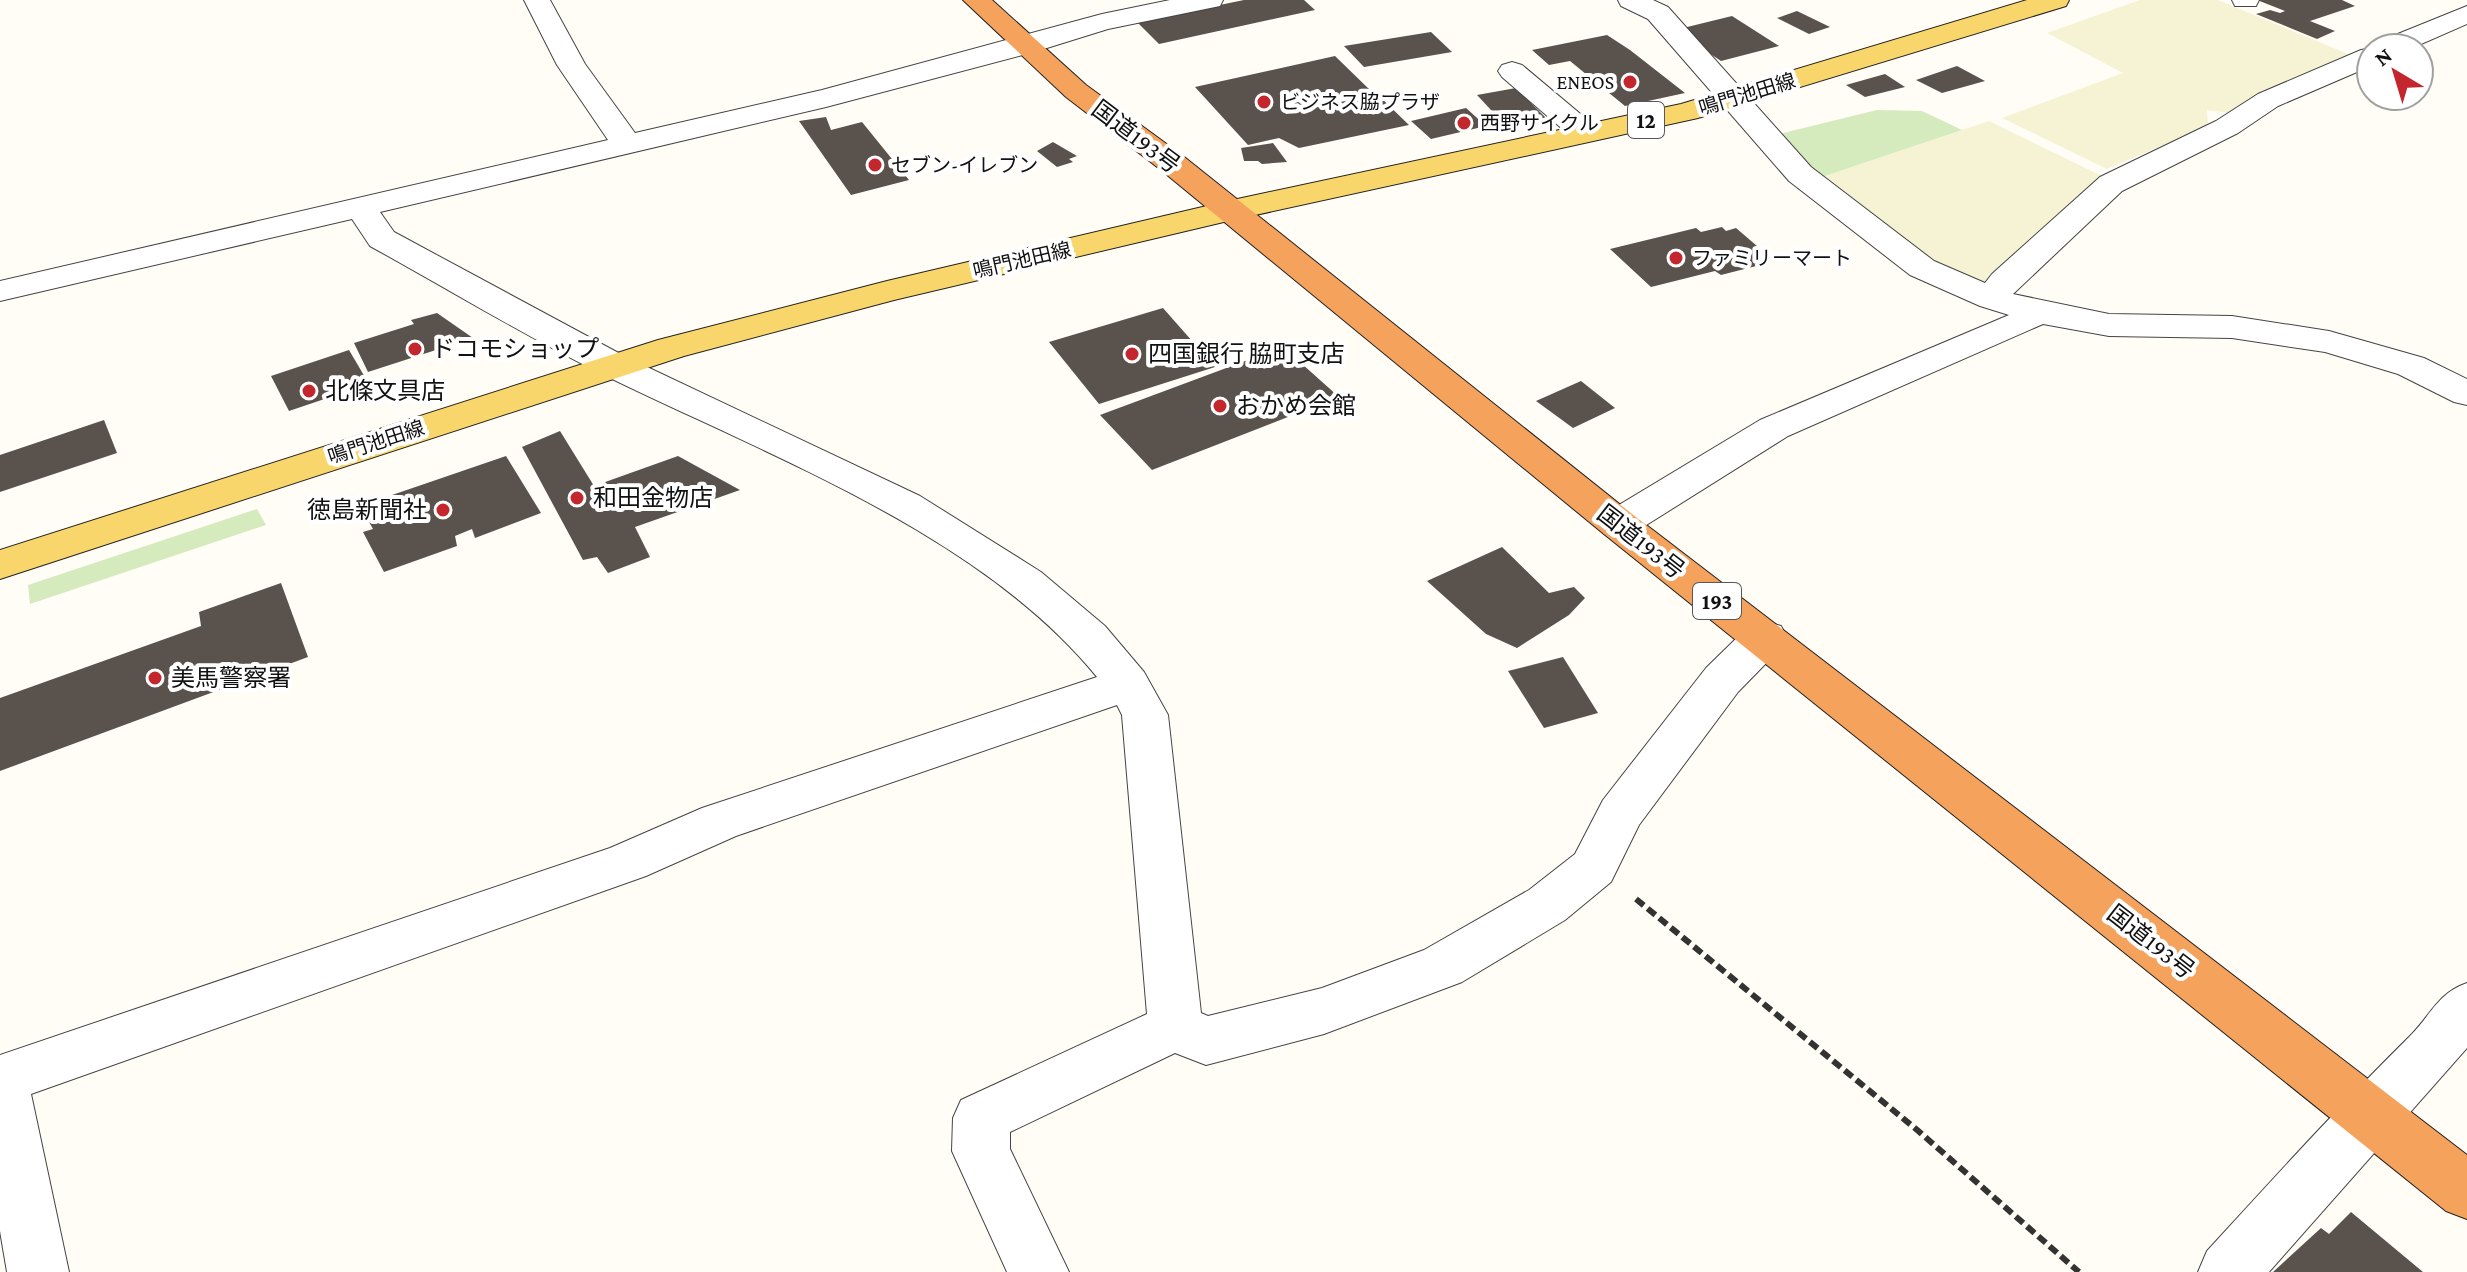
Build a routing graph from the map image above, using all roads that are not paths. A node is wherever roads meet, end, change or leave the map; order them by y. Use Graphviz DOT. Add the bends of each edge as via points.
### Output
graph roads {
  1 [pos="537,0"];
  2 [pos="976,0"];
  3 [pos="1210,0"];
  4 [pos="1631,0"];
  5 [pos="2056,0"];
  6 [pos="2467,14"];
  7 [pos="2425,32"];
  8 [pos="1024,46"];
  9 [pos="2355,63"];
  10 [pos="1512,71"];
  11 [pos="1732,100"];
  12 [pos="1585,133"];
  13 [pos="627,144"];
  14 [pos="359,205"];
  15 [pos="1228,211"];
  16 [pos="0,291"];
  17 [pos="1992,299"];
  18 [pos="2037,312"];
  19 [pos="613,365"];
  20 [pos="2467,394"];
  21 [pos="1618,524"];
  22 [pos="0,565"];
  23 [pos="1765,637"];
  24 [pos="1128,684"];
  25 [pos="2467,1006"];
  26 [pos="1175,1027"];
  27 [pos="2369,1115"];
  28 [pos="2467,1191"];
  29 [pos="38,1272"];
  30 [pos="1038,1272"];
  31 [pos="2229,1272"];
  1 -- 13 [label="street" via="571,65"];
  2 -- 8 [label="highway, 国道193号 / 193"];
  3 -- 8 [label="street" via="1102,22"];
  4 -- 11 [label="street" via="1658,13"];
  5 -- 11 [label="main road, 鳴門池田線 / 12"];
  6 -- 7 [label="street"];
  8 -- 13 [label="street"];
  8 -- 15 [label="highway, 国道193号 / 193"];
  9 -- 17 [label="street" via="2268,100 2227,127 2111,184 2004,281"];
  10 -- 12 [label="street"];
  11 -- 12 [label="main road, 鳴門池田線 / 12"];
  11 -- 17 [label="street" via="1800,174 1922,268"];
  12 -- 15 [label="main road, 鳴門池田線 / 12"];
  13 -- 14 [label="street"];
  14 -- 16 [label="street"];
  14 -- 19 [label="street" via="382,239"];
  15 -- 19 [label="main road, 鳴門池田線 / 12" via="887,291"];
  15 -- 21 [label="highway, 国道193号 / 193"];
  17 -- 18 [label="street"];
  18 -- 20 [label="street" via="2109,325 2232,327 2329,342 2411,366"];
  18 -- 21 [label="street" via="1774,428"];
  19 -- 22 [label="main road, 鳴門池田線 / 12"];
  19 -- 24 [label="street" via="906,505 1026,582 1089,637"];
  21 -- 23 [label="highway, 国道193号 / 193"];
  23 -- 26 [label="street" via="1722,680 1620,814 1593,868 1547,905 1443,966 1324,1011 1206,1041"];
  23 -- 27 [label="highway, 国道193号 / 193"];
  24 -- 26 [label="street" via="1145,715"];
  24 -- 29 [label="street" via="719,822 628,862 0,1080"];
  25 -- 27 [label="street"];
  26 -- 30 [label="street" via="981,1118 981,1151"];
  27 -- 28 [label="highway, 国道193号 / 193"];
  27 -- 31 [label="street"];
}
